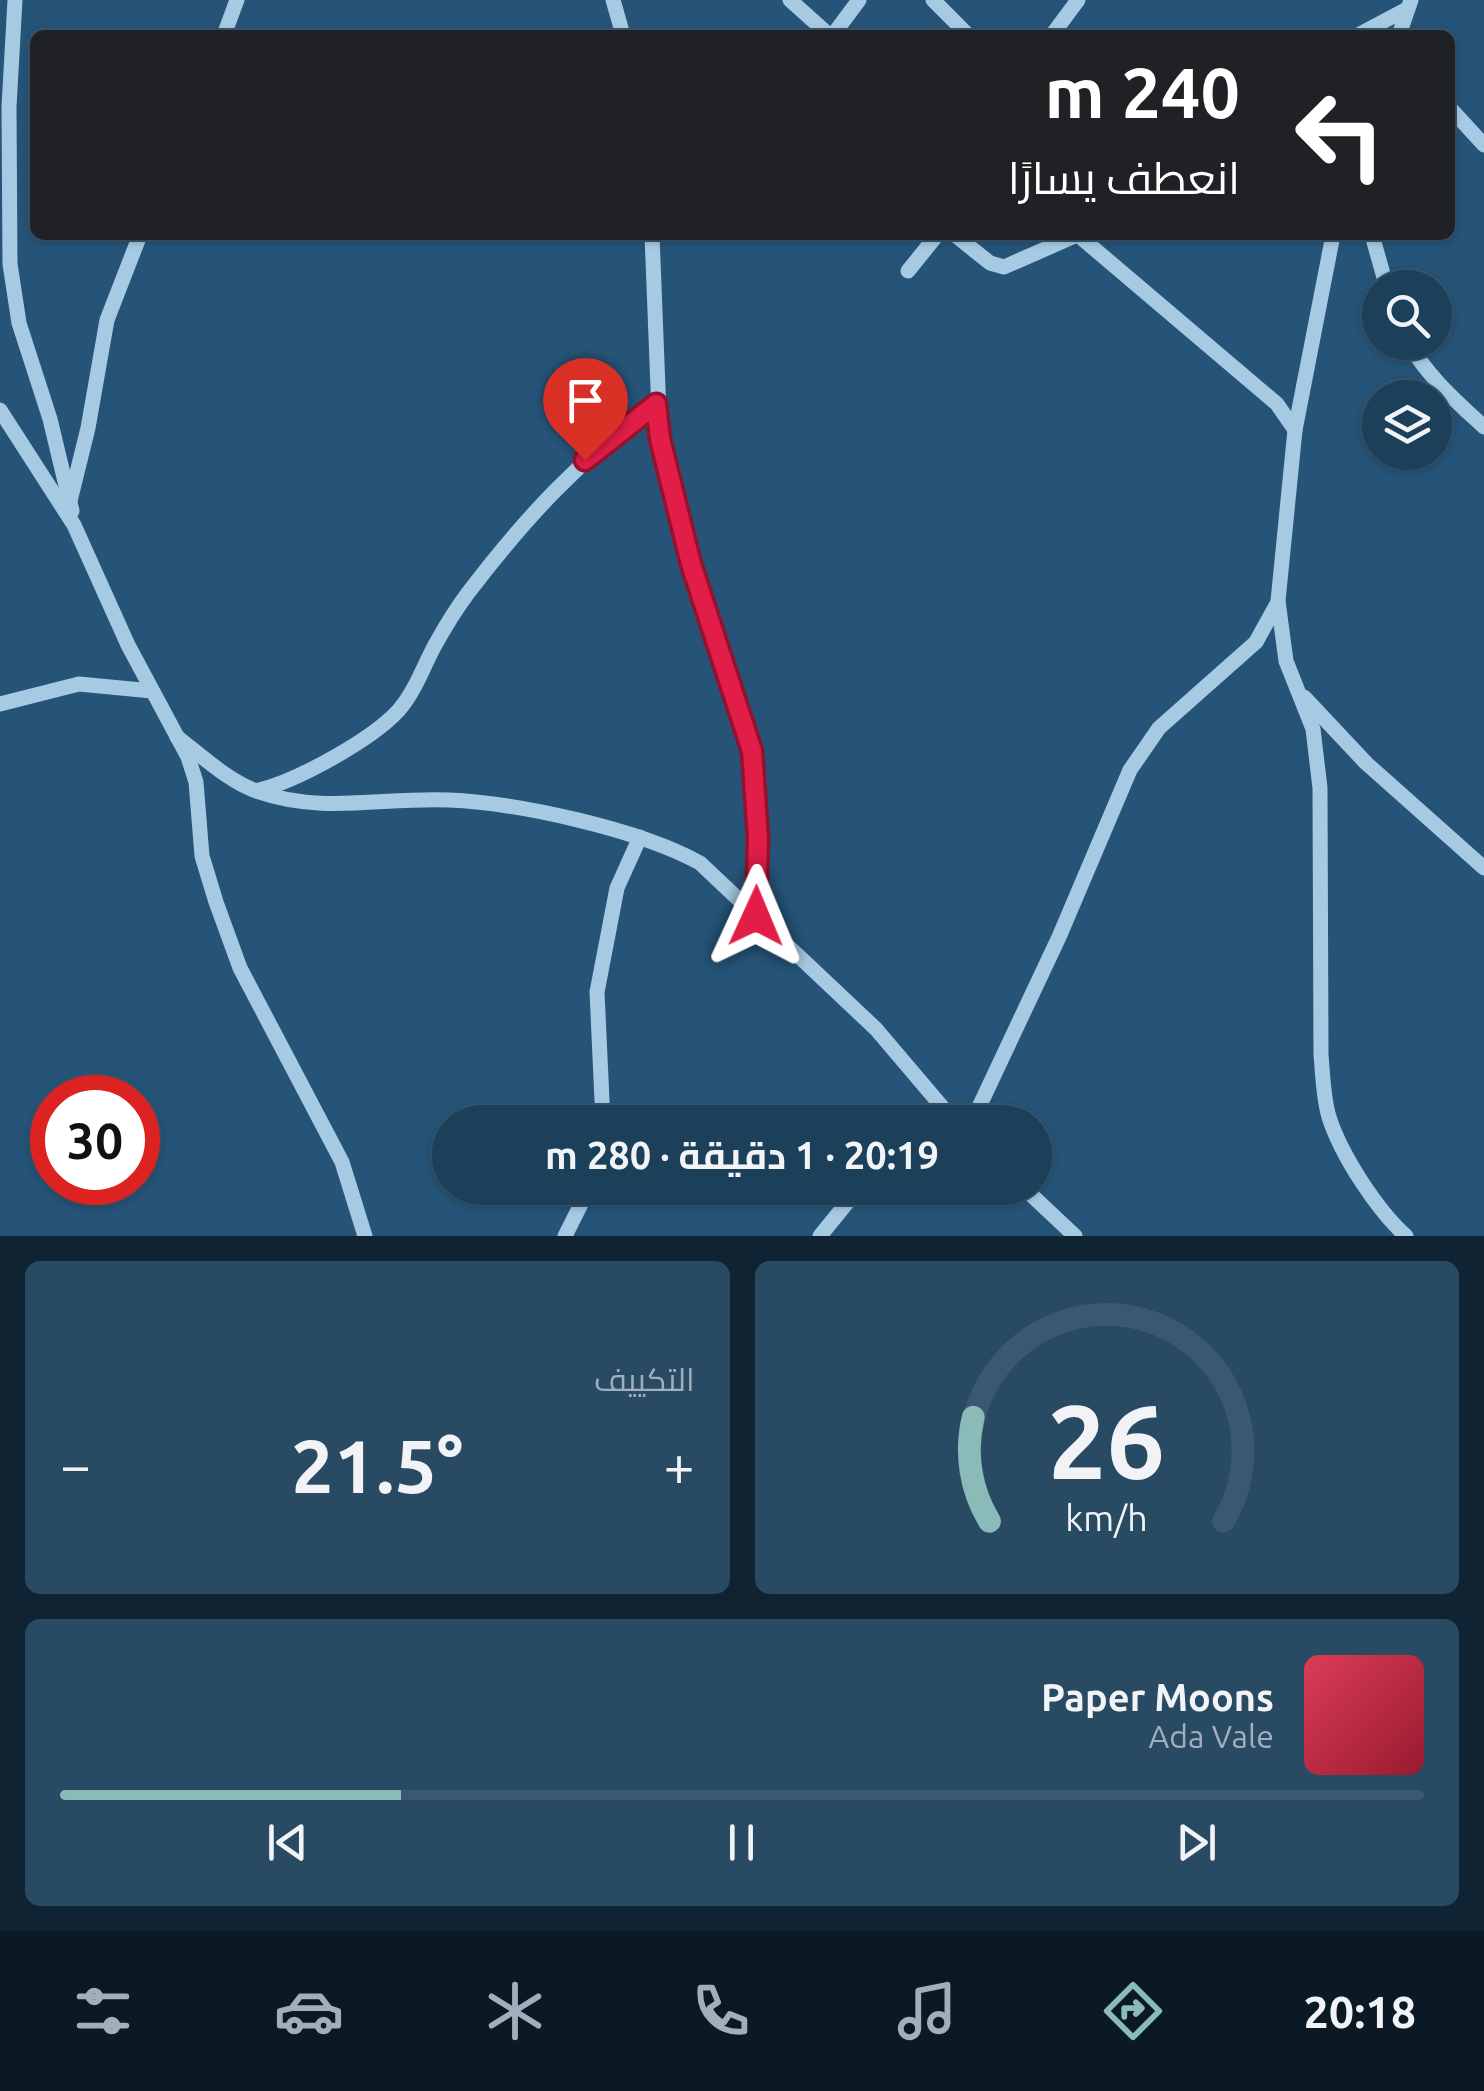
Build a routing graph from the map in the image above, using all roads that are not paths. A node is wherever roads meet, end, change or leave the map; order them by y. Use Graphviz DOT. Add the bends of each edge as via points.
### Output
graph roads {
  1 [pos="16,0"];
  2 [pos="237,0"];
  3 [pos="613,0"];
  4 [pos="790,0"];
  5 [pos="859,0"];
  6 [pos="933,0"];
  7 [pos="1078,0"];
  8 [pos="1408,5"];
  9 [pos="226,30"];
  10 [pos="622,30"];
  11 [pos="825,30"];
  12 [pos="835,30"];
  13 [pos="963,30"];
  14 [pos="1056,30"];
  15 [pos="1366,30"];
  16 [pos="1401,30"];
  17 [pos="1455,113"];
  18 [pos="1484,145"];
  19 [pos="138,240"];
  20 [pos="652,240"];
  21 [pos="933,240"];
  22 [pos="961,240"];
  23 [pos="1066,240"];
  24 [pos="1084,240"];
  25 [pos="1332,240"];
  26 [pos="1373,240"];
  27 [pos="1382,270"];
  28 [pos="908,272"];
  29 [pos="1418,360"];
  30 [pos="656,404"];
  31 [pos="0,410"];
  32 [pos="1484,427"];
  33 [pos="1295,430"];
  34 [pos="70,501"];
  35 [pos="74,525"];
  36 [pos="1278,600"];
  37 [pos="1294,687"];
  38 [pos="152,692"];
  39 [pos="0,704"];
  40 [pos="177,737"];
  41 [pos="256,792"];
  42 [pos="640,837"];
  43 [pos="1484,868"];
  44 [pos="756,916"];
  45 [pos="602,1105"];
  46 [pos="939,1105"];
  47 [pos="980,1105"];
  48 [pos="580,1205"];
  49 [pos="845,1205"];
  50 [pos="1042,1205"];
  51 [pos="365,1236"];
  52 [pos="565,1236"];
  53 [pos="820,1236"];
  54 [pos="1075,1236"];
  55 [pos="1406,1236"];
  1 -- 34 [label="street" via="8,107 10,264 19,323"];
  2 -- 9 [label="street"];
  3 -- 10 [label="street"];
  4 -- 11 [label="street"];
  5 -- 12 [label="street"];
  6 -- 13 [label="street"];
  7 -- 14 [label="street"];
  8 -- 15 [label="street"];
  8 -- 16 [label="street"];
  17 -- 18 [label="street"];
  19 -- 34 [label="street" via="107,320"];
  20 -- 30 [label="street"];
  21 -- 28 [label="street"];
  22 -- 23 [label="street" via="1004,267"];
  24 -- 33 [label="street" via="1277,404"];
  25 -- 33 [label="street"];
  26 -- 27 [label="street"];
  29 -- 32 [label="street"];
  30 -- 41 [label="street" via="585,460 530,516 467,595 398,711 319,766"];
  30 -- 44 [label="street" via="691,564 752,751"];
  31 -- 35 [label="street"];
  33 -- 36 [label="street"];
  34 -- 35 [label="street"];
  35 -- 38 [label="street"];
  36 -- 37 [label="street"];
  36 -- 47 [label="street" via="1256,642 1159,728 1138,758"];
  37 -- 43 [label="street" via="1366,763"];
  37 -- 55 [label="street" via="1312,730 1320,788 1321,1055 1330,1119 1378,1206"];
  38 -- 39 [label="street" via="79,684"];
  38 -- 40 [label="street"];
  40 -- 41 [label="street"];
  40 -- 51 [label="street" via="196,782 202,856 234,951 342,1162"];
  41 -- 42 [label="street" via="330,806 485,803"];
  42 -- 44 [label="street" via="700,864"];
  42 -- 45 [label="street" via="617,888 597,992"];
  44 -- 46 [label="street" via="892,1046"];
  48 -- 52 [label="street"];
  49 -- 53 [label="street"];
  50 -- 54 [label="street"];
}
